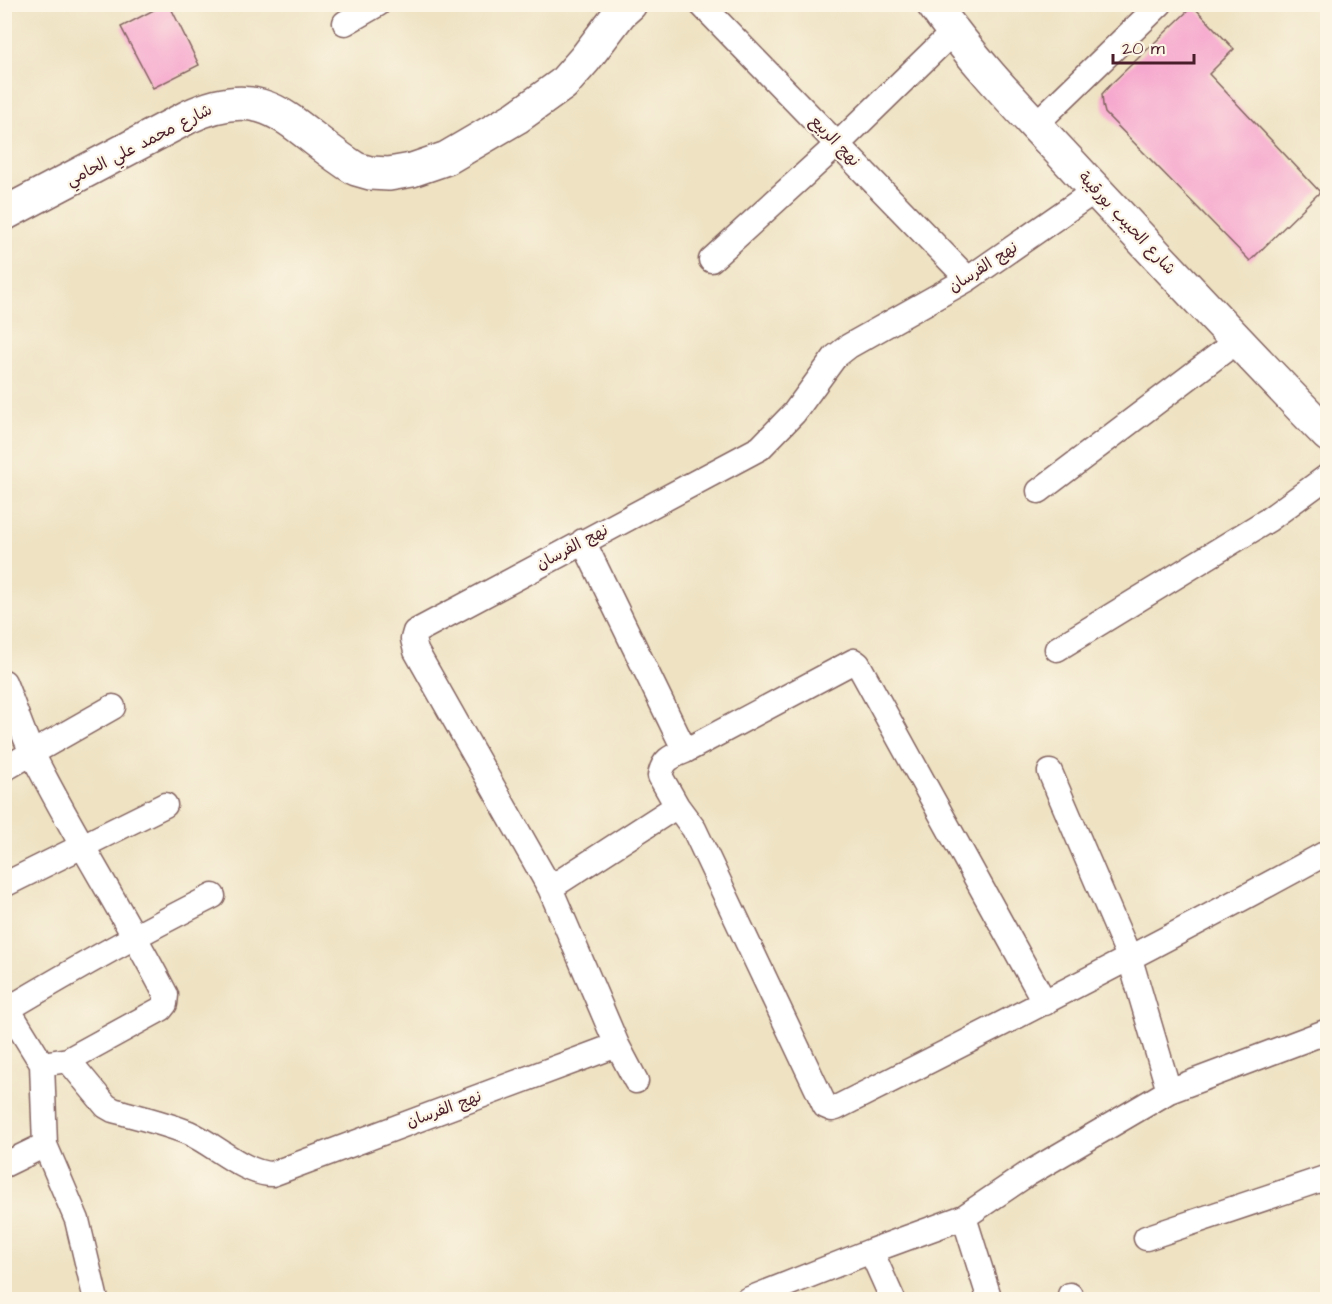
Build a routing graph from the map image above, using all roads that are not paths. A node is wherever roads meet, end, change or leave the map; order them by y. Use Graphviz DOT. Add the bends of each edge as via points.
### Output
graph roads {
  1 [pos="378,4"];
  2 [pos="701,4"];
  3 [pos="933,4"];
  4 [pos="1160,4"];
  5 [pos="621,7"];
  6 [pos="345,23"];
  7 [pos="953,32"];
  8 [pos="1035,125"];
  9 [pos="838,144"];
  10 [pos="1096,190"];
  11 [pos="4,214"];
  12 [pos="711,260"];
  13 [pos="968,279"];
  14 [pos="1237,341"];
  15 [pos="1328,435"];
  16 [pos="1328,476"];
  17 [pos="1039,491"];
  18 [pos="583,541"];
  19 [pos="1057,649"];
  20 [pos="4,682"];
  21 [pos="113,707"];
  22 [pos="685,751"];
  23 [pos="32,753"];
  24 [pos="4,769"];
  25 [pos="1050,772"];
  26 [pos="165,805"];
  27 [pos="677,806"];
  28 [pos="82,845"];
  29 [pos="1327,852"];
  30 [pos="4,885"];
  31 [pos="550,888"];
  32 [pos="213,896"];
  33 [pos="135,936"];
  34 [pos="1130,959"];
  35 [pos="1045,1003"];
  36 [pos="6,1009"];
  37 [pos="1328,1031"];
  38 [pos="617,1045"];
  39 [pos="68,1059"];
  40 [pos="42,1064"];
  41 [pos="636,1081"];
  42 [pos="1169,1091"];
  43 [pos="45,1145"];
  44 [pos="4,1165"];
  45 [pos="1328,1177"];
  46 [pos="964,1216"];
  47 [pos="1146,1239"];
  48 [pos="871,1251"];
  49 [pos="96,1299"];
  50 [pos="747,1299"];
  51 [pos="893,1299"];
  52 [pos="990,1299"];
  1 -- 6 [label="street"];
  2 -- 9 [label="street, نهج الربيع"];
  3 -- 7 [label="street, شارع الحبيب بورقيبة"];
  4 -- 8 [label="street"];
  5 -- 11 [label="street, شارع محمد علي الحامي" via="563,84 517,117 447,158 421,167 389,174 356,169 277,112 249,102 236,103 209,107 188,117"];
  7 -- 8 [label="street, شارع الحبيب بورقيبة"];
  7 -- 9 [label="street"];
  8 -- 10 [label="street, شارع الحبيب بورقيبة"];
  9 -- 12 [label="street"];
  9 -- 13 [label="street, نهج الربيع"];
  10 -- 13 [label="street, نهج الفرسان"];
  10 -- 14 [label="street, شارع الحبيب بورقيبة"];
  13 -- 18 [label="street, نهج الفرسان" via="835,357 794,414 759,448"];
  14 -- 15 [label="street, شارع الحبيب بورقيبة"];
  14 -- 17 [label="street"];
  16 -- 19 [label="street" via="1268,520"];
  18 -- 22 [label="street"];
  18 -- 31 [label="street, نهج الفرسان" via="415,632 413,639 431,679"];
  20 -- 23 [label="street"];
  21 -- 23 [label="street"];
  22 -- 27 [label="street" via="667,759 660,776"];
  22 -- 35 [label="street" via="854,661"];
  23 -- 24 [label="street"];
  23 -- 28 [label="street"];
  25 -- 34 [label="street"];
  26 -- 28 [label="street"];
  27 -- 31 [label="street"];
  27 -- 35 [label="street" via="694,829 825,1106 837,1108"];
  28 -- 30 [label="street"];
  28 -- 33 [label="street"];
  29 -- 34 [label="street"];
  31 -- 38 [label="street, نهج الفرسان"];
  32 -- 33 [label="street"];
  33 -- 36 [label="street"];
  33 -- 39 [label="street" via="165,995 165,1004"];
  34 -- 35 [label="street"];
  34 -- 42 [label="street"];
  36 -- 40 [label="street"];
  37 -- 42 [label="street"];
  38 -- 39 [label="street, نهج الفرسان" via="272,1174 254,1170 189,1133 113,1110"];
  38 -- 41 [label="street, نهج الفرسان"];
  39 -- 40 [label="street"];
  40 -- 43 [label="street"];
  42 -- 46 [label="street"];
  43 -- 44 [label="street"];
  43 -- 49 [label="street" via="77,1221"];
  45 -- 47 [label="street"];
  46 -- 48 [label="street"];
  46 -- 52 [label="street"];
  48 -- 50 [label="street"];
  48 -- 51 [label="street"];
}
